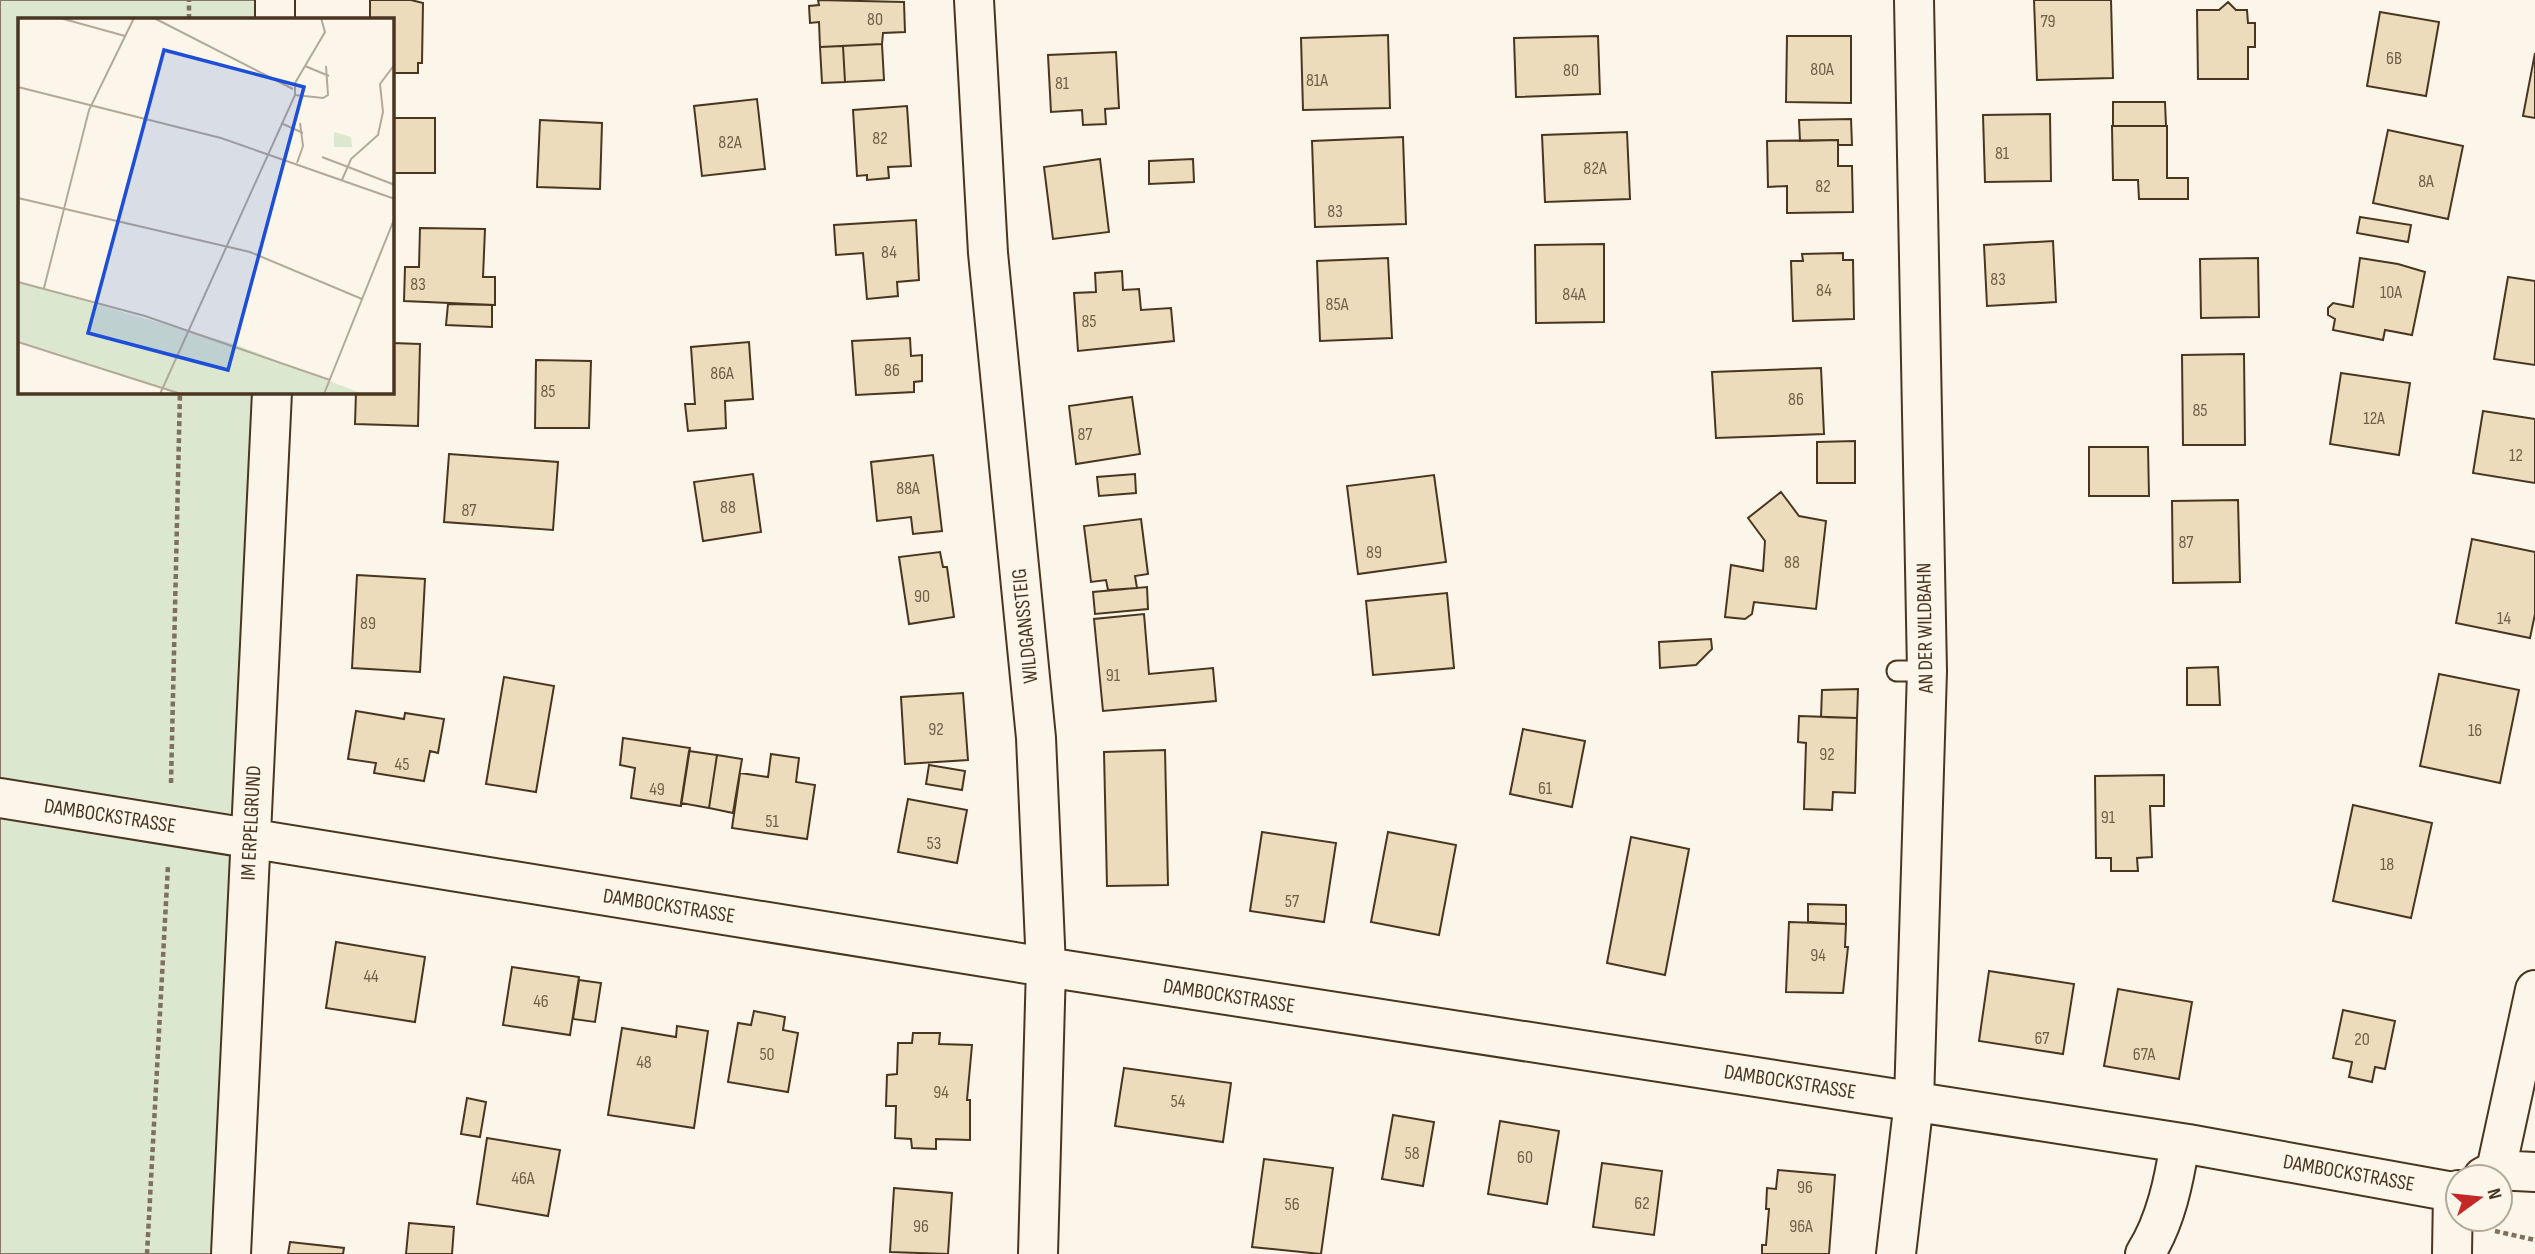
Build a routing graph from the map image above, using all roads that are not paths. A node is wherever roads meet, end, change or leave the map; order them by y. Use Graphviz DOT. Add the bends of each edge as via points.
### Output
graph roads {
  1 [pos="275,0"];
  2 [pos="974,0"];
  3 [pos="1914,0"];
  4 [pos="275,18"];
  5 [pos="272,394"];
  6 [pos="0,798"];
  7 [pos="250,838"];
  8 [pos="1046,967"];
  9 [pos="2535,990"];
  10 [pos="1914,1101"];
  11 [pos="2180,1143"];
  12 [pos="2479,1163"];
  13 [pos="2535,1172"];
  14 [pos="2514,1175"];
  15 [pos="2444,1178"];
  16 [pos="2458,1233"];
  17 [pos="231,1254"];
  18 [pos="1038,1254"];
  19 [pos="1896,1254"];
  20 [pos="2145,1254"];
  21 [pos="2452,1254"];
  1 -- 4 [label="street"];
  2 -- 8 [label="street, WILDGANSSTEIG" via="988,253 1036,738"];
  3 -- 10 [label="street, AN DER WILDBAHN"];
  5 -- 7 [label="street, IM ERPELGRUND"];
  6 -- 7 [label="street, DAMBOCKSTRASSE"];
  7 -- 8 [label="street, DAMBOCKSTRASSE"];
  7 -- 17 [label="street, IM ERPELGRUND"];
  8 -- 10 [label="street, DAMBOCKSTRASSE"];
  8 -- 18 [label="street, WILDGANSSTEIG"];
  9 -- 12 [label="street"];
  10 -- 11 [label="street, DAMBOCKSTRASSE"];
  10 -- 19 [label="street, AN DER WILDBAHN"];
  11 -- 15 [label="street, DAMBOCKSTRASSE"];
  11 -- 20 [label="street" via="2156,1237"];
  13 -- 14 [label="street, DAMBOCKSTRASSE"];
  16 -- 21 [label="street"];
}
